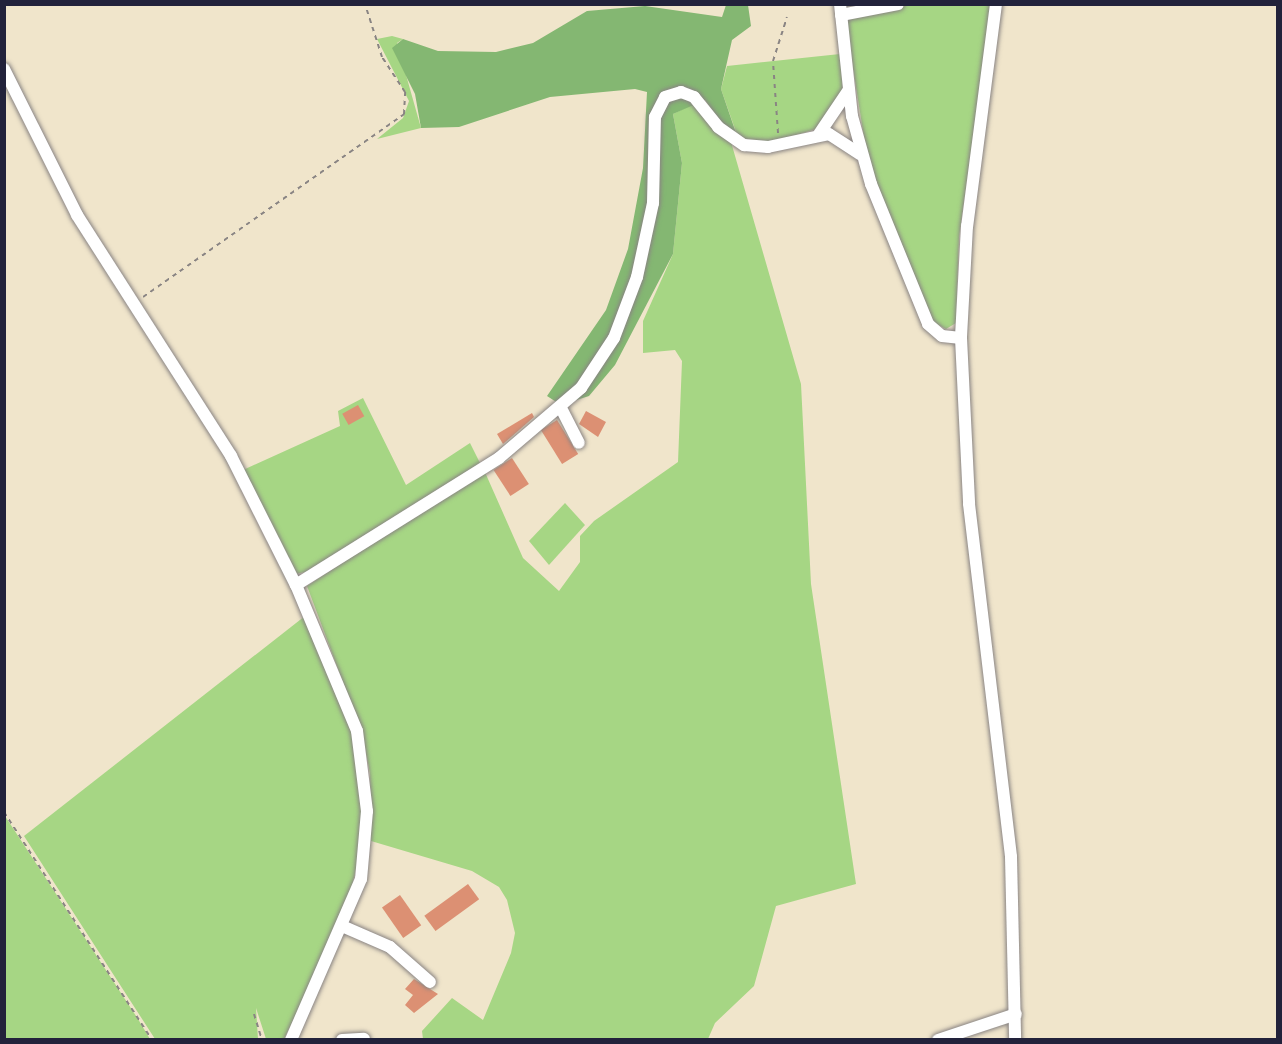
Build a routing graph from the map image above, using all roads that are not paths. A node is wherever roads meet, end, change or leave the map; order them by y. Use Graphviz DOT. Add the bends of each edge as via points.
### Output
graph roads {
  1 [pos="898,4"];
  2 [pos="996,4"];
  3 [pos="841,13"];
  4 [pos="4,69"];
  5 [pos="849,88"];
  6 [pos="819,134"];
  7 [pos="860,153"];
  8 [pos="961,338"];
  9 [pos="561,408"];
  10 [pos="579,442"];
  11 [pos="296,585"];
  12 [pos="342,926"];
  13 [pos="430,982"];
  14 [pos="1016,1014"];
  15 [pos="364,1039"];
  16 [pos="291,1040"];
  17 [pos="342,1040"];
  18 [pos="938,1040"];
  19 [pos="1015,1040"];
  1 -- 3 [label="street"];
  2 -- 8 [label="street" via="977,128"];
  3 -- 5 [label="street"];
  4 -- 11 [label="street" via="77,215 231,456"];
  5 -- 6 [label="street" via="841,108"];
  5 -- 7 [label="street"];
  6 -- 7 [label="street" via="840,137"];
  6 -- 9 [label="street" via="754,147 735,141 688,94 670,93 660,101 655,117 653,203 637,277 602,360"];
  7 -- 8 [label="street" via="928,324 942,336"];
  8 -- 14 [label="street" via="969,504 1010,845"];
  9 -- 10 [label="street"];
  9 -- 11 [label="street" via="499,458"];
  11 -- 12 [label="street" via="347,701 364,770 365,859"];
  12 -- 13 [label="street" via="390,947"];
  12 -- 16 [label="street"];
  14 -- 18 [label="street"];
  14 -- 19 [label="street"];
  15 -- 17 [label="street"];
}
